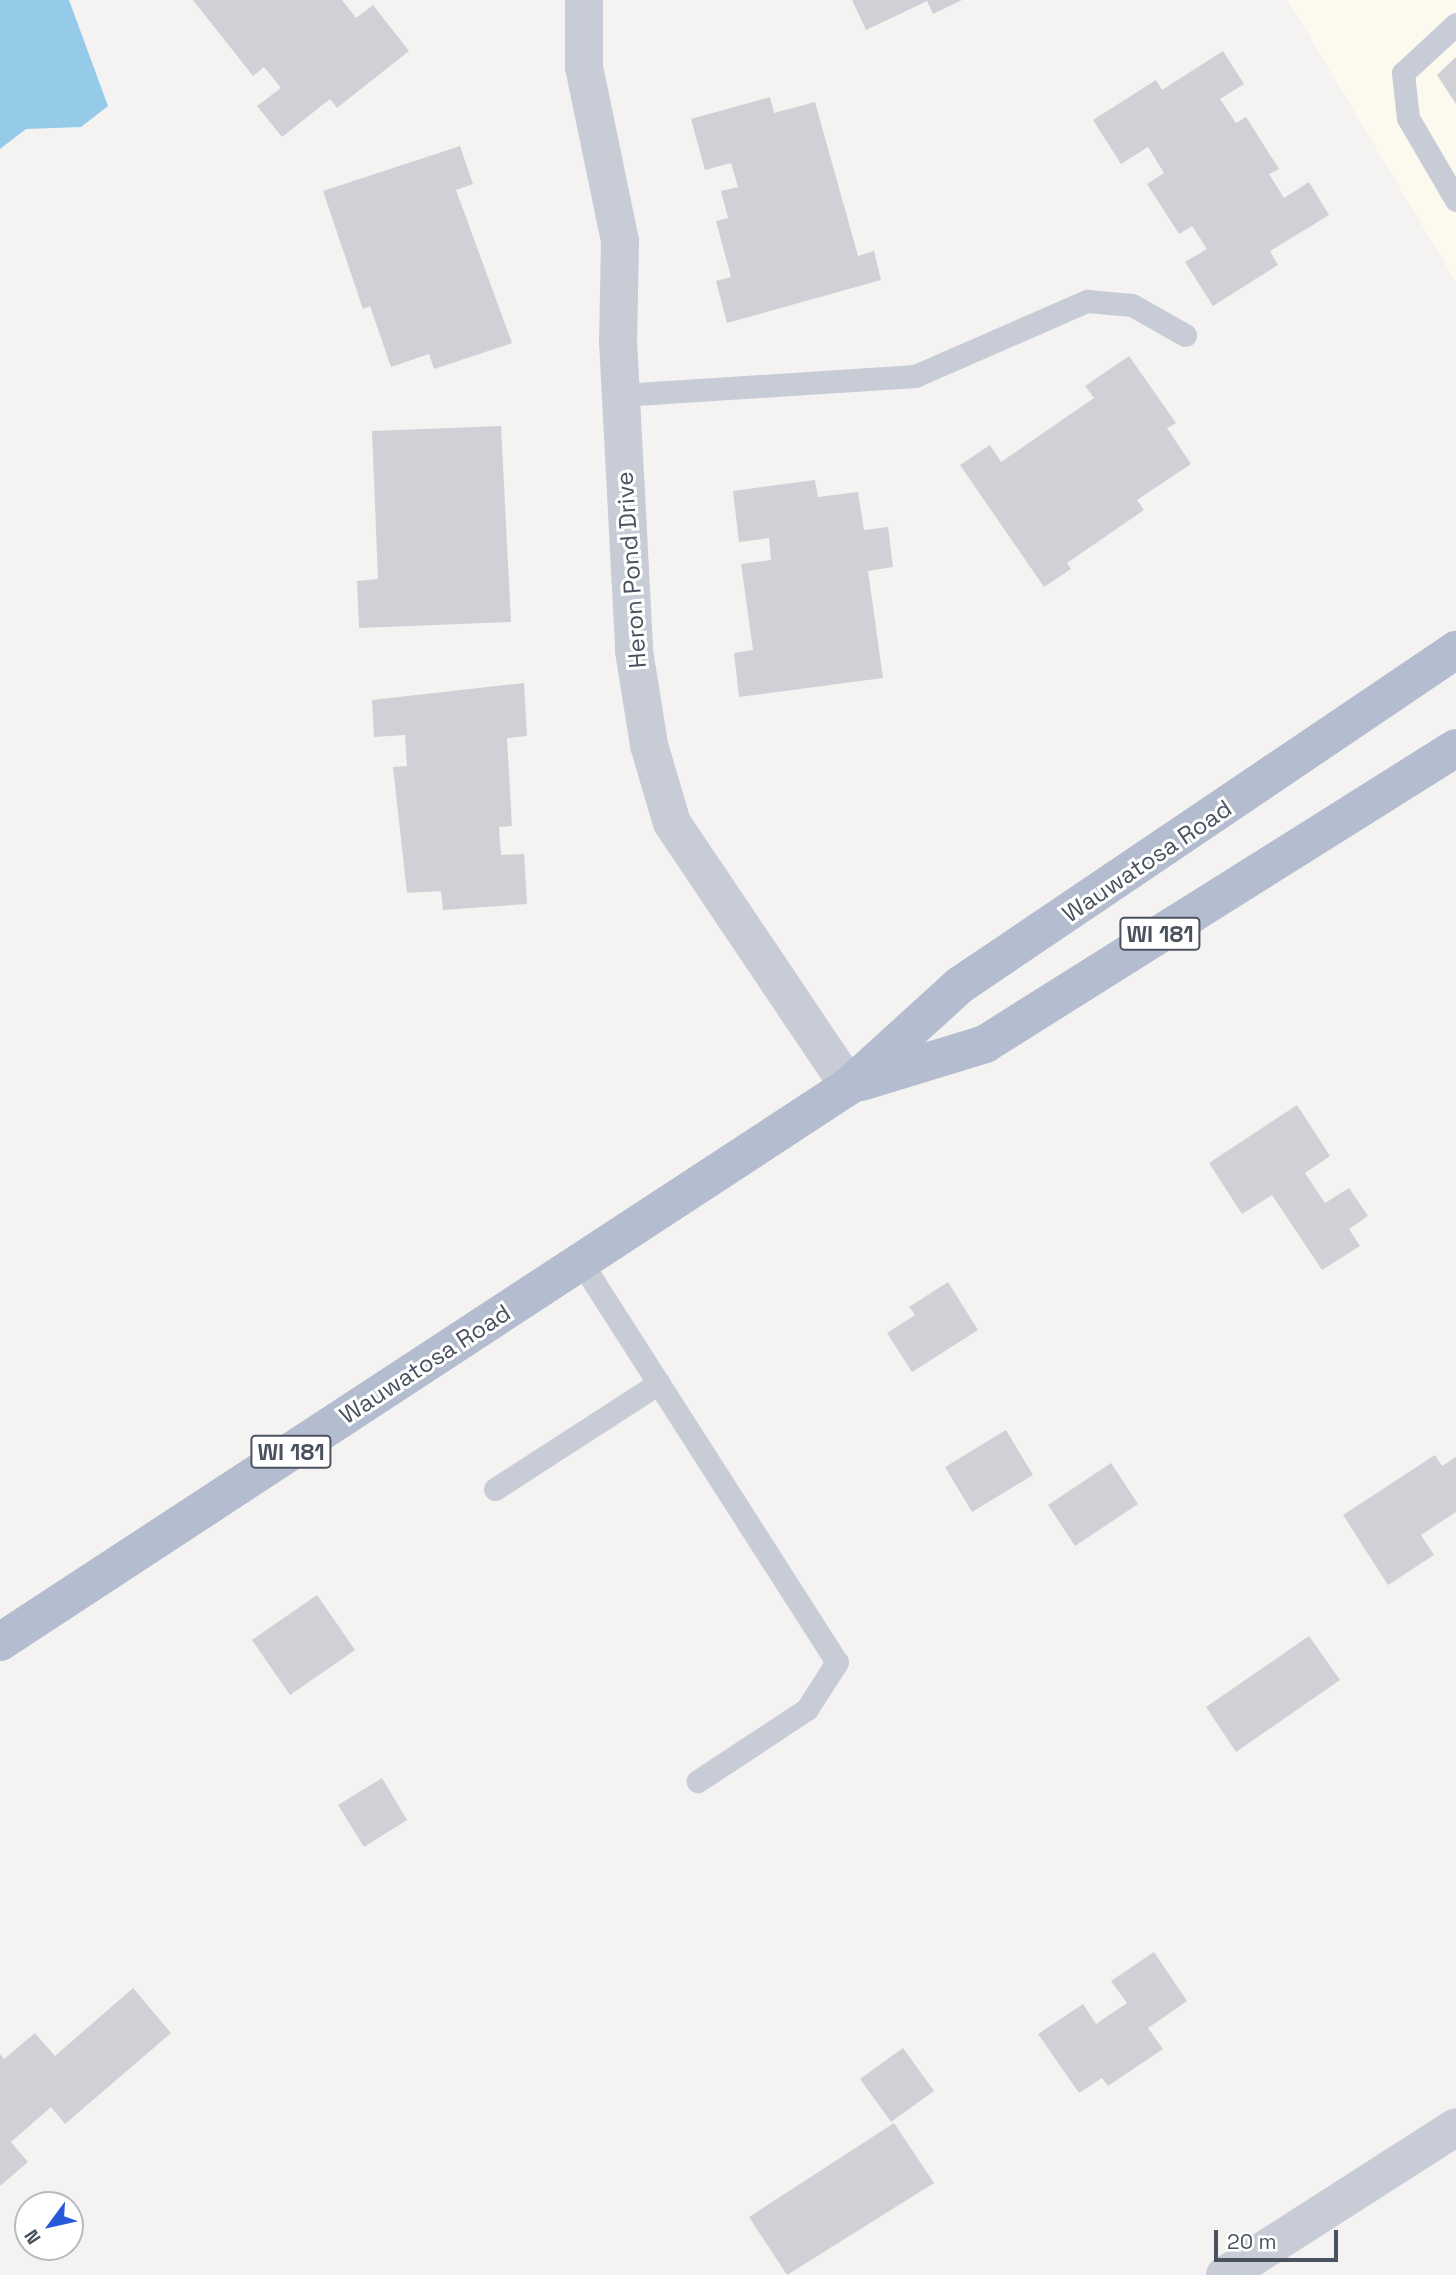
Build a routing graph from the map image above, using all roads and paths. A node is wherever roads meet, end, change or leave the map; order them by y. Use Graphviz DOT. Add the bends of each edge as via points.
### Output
graph roads {
  1 [pos="584,0"];
  2 [pos="1456,24"];
  3 [pos="1456,200"];
  4 [pos="1185,335"];
  5 [pos="621,395"];
  6 [pos="1456,650"];
  7 [pos="1456,748"];
  8 [pos="849,1086"];
  9 [pos="581,1262"];
  10 [pos="659,1383"];
  11 [pos="495,1489"];
  12 [pos="0,1642"];
  13 [pos="698,1781"];
  14 [pos="1456,2127"];
  15 [pos="1225,2275"];
  1 -- 5 [label="street, Heron Pond Drive" via="584,67 620,241"];
  2 -- 3 [label="lane" via="1403,73 1408,118"];
  4 -- 5 [label="lane" via="1132,305 1087,301 915,376"];
  5 -- 8 [label="street, Heron Pond Drive" via="634,651 649,745 672,822"];
  6 -- 8 [label="main road, Wauwatosa Road / WI 181" via="960,985"];
  7 -- 8 [label="main road, Wauwatosa Road / WI 181" via="985,1044"];
  8 -- 9 [label="main road, Wauwatosa Road / WI 181"];
  9 -- 10 [label="lane"];
  9 -- 12 [label="main road, Wauwatosa Road / WI 181"];
  10 -- 11 [label="lane"];
  10 -- 13 [label="lane" via="837,1662 807,1709"];
  14 -- 15 [label="street"];
}
